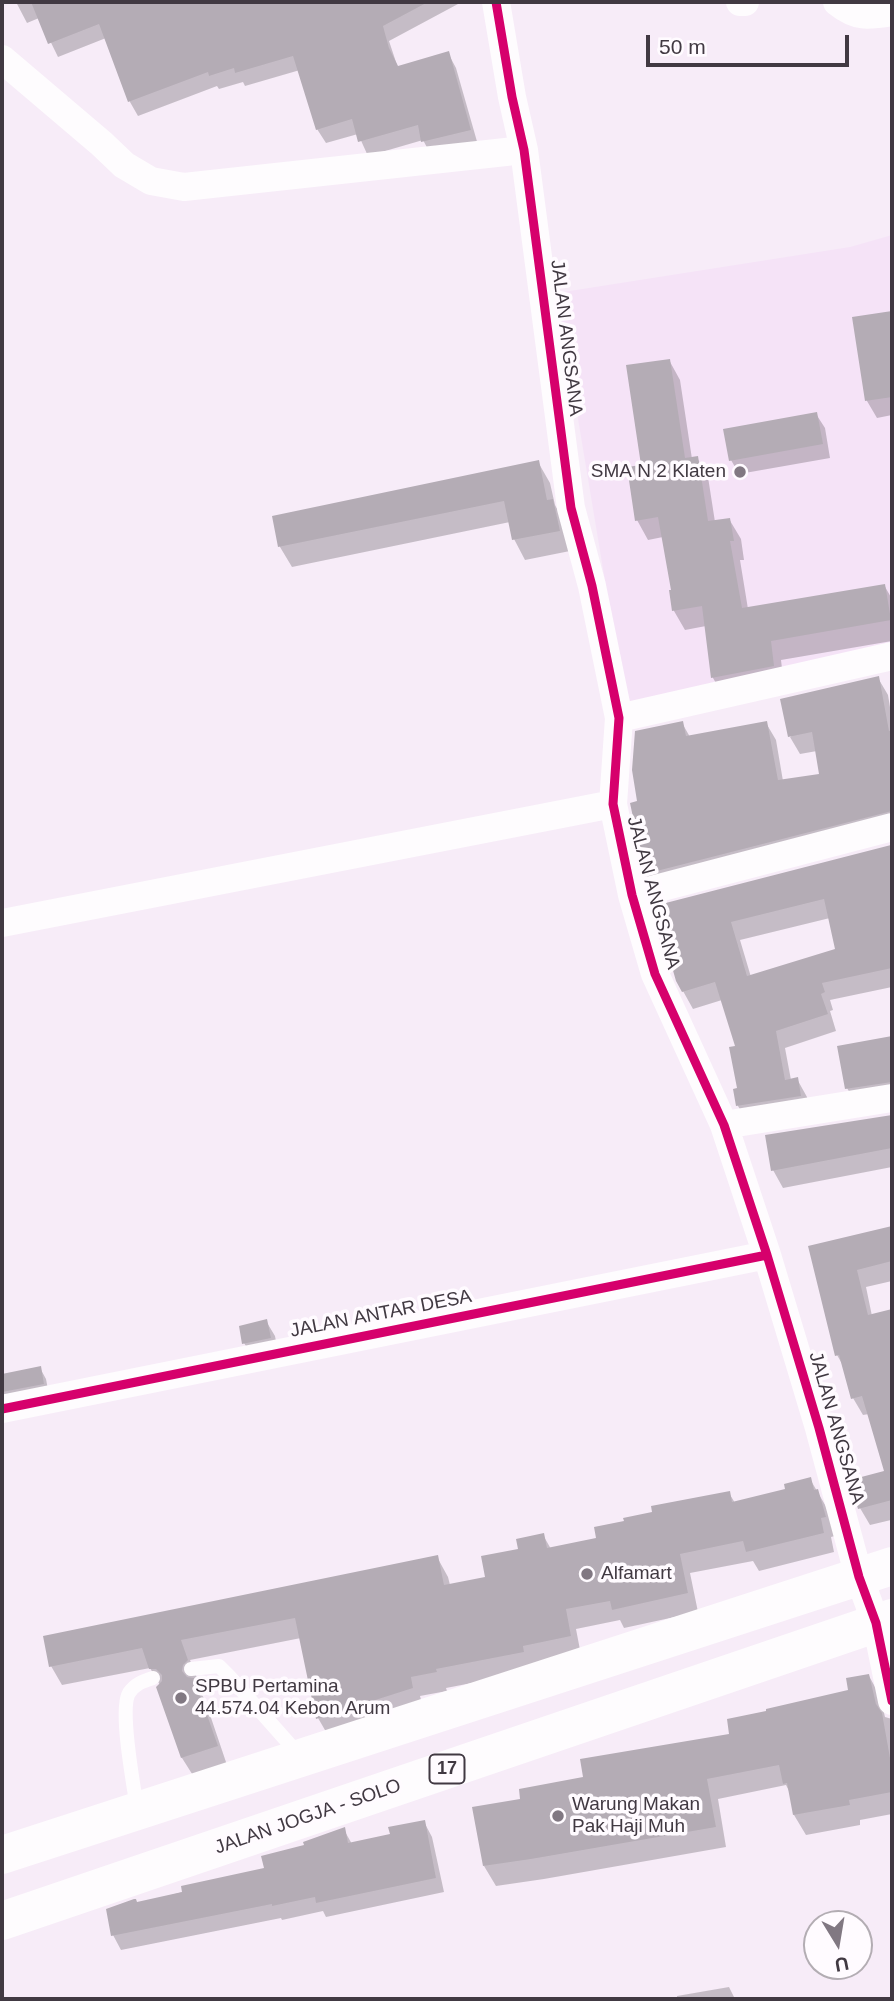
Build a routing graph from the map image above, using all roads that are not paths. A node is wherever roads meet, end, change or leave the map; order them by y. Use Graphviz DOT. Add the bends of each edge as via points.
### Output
graph roads {
  1 [pos="740,2"];
  2 [pos="745,2"];
  3 [pos="837,2"];
  4 [pos="501,3"];
  5 [pos="892,12"];
  6 [pos="2,59"];
  7 [pos="524,150"];
  8 [pos="892,656"];
  9 [pos="619,718"];
  10 [pos="613,804"];
  11 [pos="892,827"];
  12 [pos="632,895"];
  13 [pos="2,923"];
  14 [pos="892,1098"];
  15 [pos="724,1125"];
  16 [pos="767,1255"];
  17 [pos="2,1409"];
  18 [pos="876,1571"];
  19 [pos="884,1620"];
  20 [pos="191,1668"];
  21 [pos="153,1678"];
  22 [pos="892,1701"];
  23 [pos="301,1758"];
  24 [pos="137,1811"];
  25 [pos="2,1855"];
  26 [pos="2,1921"];
  1 -- 2 [label="street"];
  3 -- 5 [label="street" via="863,16"];
  4 -- 7 [label="street, JALAN ANGSANA" via="512,97"];
  6 -- 7 [label="street" via="124,165 151,181 184,187"];
  7 -- 9 [label="street, JALAN ANGSANA" via="570,508 592,586"];
  8 -- 9 [label="street"];
  9 -- 10 [label="street, JALAN ANGSANA"];
  10 -- 12 [label="street, JALAN ANGSANA"];
  10 -- 13 [label="street"];
  11 -- 12 [label="street"];
  12 -- 15 [label="street, JALAN ANGSANA" via="655,974"];
  14 -- 15 [label="street"];
  15 -- 16 [label="street, JALAN ANGSANA"];
  16 -- 17 [label="street, JALAN ANTAR DESA"];
  16 -- 18 [label="street, JALAN ANGSANA" via="819,1428"];
  18 -- 19 [label="street, JALAN ANGSANA"];
  18 -- 23 [label="highway"];
  19 -- 22 [label="street, JALAN ANGSANA"];
  19 -- 26 [label="highway, JALAN JOGJA - SOLO / 17"];
  20 -- 23 [label="lane" via="219,1666"];
  21 -- 24 [label="lane" via="138,1683 128,1695 124,1713"];
  23 -- 24 [label="highway"];
  24 -- 25 [label="highway"];
}
